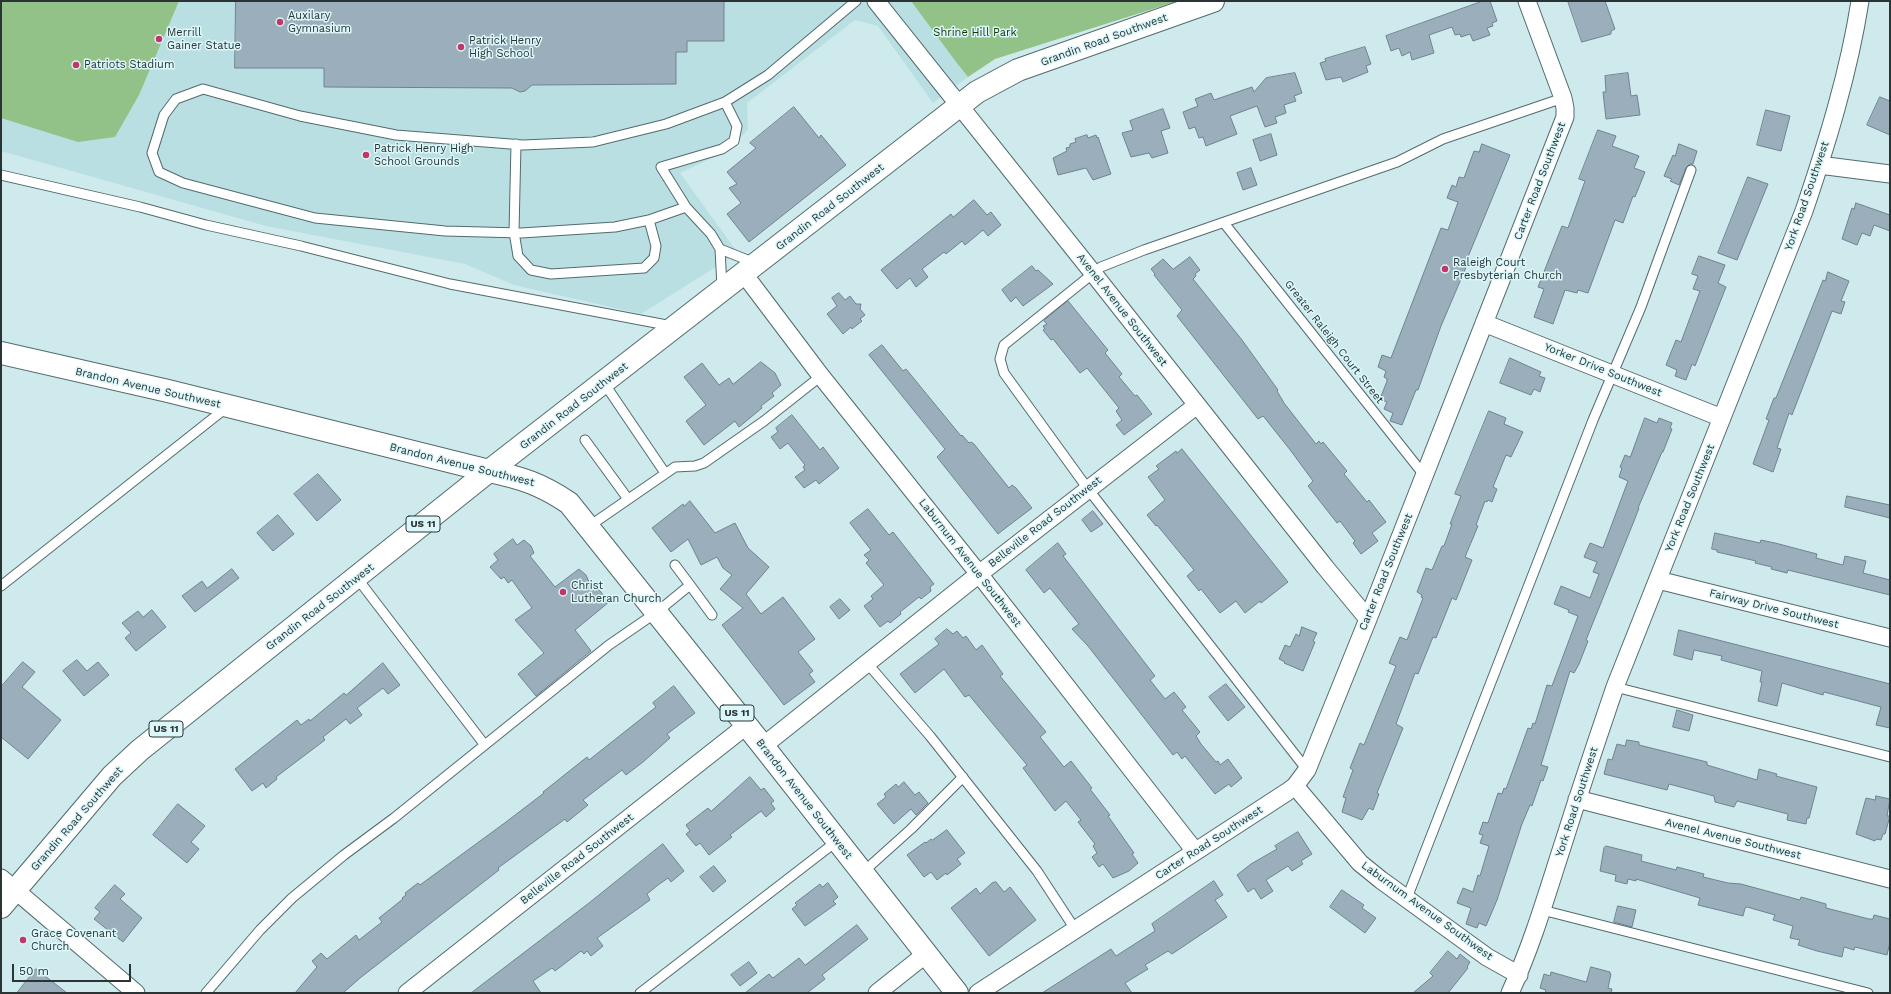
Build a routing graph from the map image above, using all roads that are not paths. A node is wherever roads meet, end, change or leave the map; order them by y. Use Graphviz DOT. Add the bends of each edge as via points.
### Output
graph roads {
  1 [pos="856,1"];
  2 [pos="876,1"];
  3 [pos="1213,1"];
  4 [pos="1527,1"];
  5 [pos="1860,1"];
  6 [pos="1564,98"];
  7 [pos="725,102"];
  8 [pos="960,105"];
  9 [pos="516,144"];
  10 [pos="1819,165"];
  11 [pos="1691,170"];
  12 [pos="1890,174"];
  13 [pos="1,175"];
  14 [pos="686,207"];
  15 [pos="649,220"];
  16 [pos="1224,223"];
  17 [pos="514,232"];
  18 [pos="720,249"];
  19 [pos="751,269"];
  20 [pos="1093,273"];
  21 [pos="722,291"];
  22 [pos="1484,323"];
  23 [pos="675,327"];
  24 [pos="1,353"];
  25 [pos="1613,374"];
  26 [pos="821,376"];
  27 [pos="604,383"];
  28 [pos="1197,405"];
  29 [pos="228,407"];
  30 [pos="1722,418"];
  31 [pos="585,440"];
  32 [pos="489,471"];
  33 [pos="665,473"];
  34 [pos="1424,476"];
  35 [pos="1088,489"];
  36 [pos="628,499"];
  37 [pos="588,527"];
  38 [pos="675,565"];
  39 [pos="979,574"];
  40 [pos="357,578"];
  41 [pos="1658,580"];
  42 [pos="690,585"];
  43 [pos="1,586"];
  44 [pos="657,612"];
  45 [pos="712,615"];
  46 [pos="1368,619"];
  47 [pos="1890,638"];
  48 [pos="867,663"];
  49 [pos="1615,687"];
  50 [pos="747,725"];
  51 [pos="484,744"];
  52 [pos="763,746"];
  53 [pos="1890,757"];
  54 [pos="1306,770"];
  55 [pos="963,777"];
  56 [pos="1295,786"];
  57 [pos="1577,799"];
  58 [pos="837,840"];
  59 [pos="1195,851"];
  60 [pos="862,873"];
  61 [pos="1890,879"];
  62 [pos="6,892"];
  63 [pos="1407,898"];
  64 [pos="1542,910"];
  65 [pos="1075,929"];
  66 [pos="926,954"];
  67 [pos="1518,975"];
  68 [pos="136,993"];
  69 [pos="206,993"];
  70 [pos="407,993"];
  71 [pos="640,993"];
  72 [pos="877,993"];
  73 [pos="957,993"];
  74 [pos="978,993"];
  75 [pos="1510,993"];
  76 [pos="1868,993"];
  1 -- 7 [label="lane" via="768,75"];
  2 -- 8 [label="street, Avenel Avenue Southwest"];
  3 -- 8 [label="main road, Grandin Road Southwest" via="1018,70 977,92"];
  4 -- 6 [label="street, Carter Road Southwest"];
  5 -- 10 [label="street, York Road Southwest" via="1855,35"];
  6 -- 16 [label="lane" via="1443,139 1397,162"];
  6 -- 22 [label="street, Carter Road Southwest" via="1565,117"];
  7 -- 9 [label="lane" via="666,124 592,142"];
  7 -- 14 [label="lane" via="738,126 734,141 722,149 661,167"];
  8 -- 19 [label="main road, Grandin Road Southwest"];
  8 -- 20 [label="street, Avenel Avenue Southwest"];
  9 -- 17 [label="lane"];
  9 -- 17 [label="lane" via="396,135 300,116 203,89 176,99 164,115 152,153 159,172 183,183 315,218 445,231"];
  10 -- 12 [label="street"];
  10 -- 30 [label="street, York Road Southwest" via="1804,211"];
  11 -- 25 [label="lane" via="1641,307"];
  13 -- 23 [label="lane" via="450,284"];
  14 -- 15 [label="lane"];
  14 -- 18 [label="lane" via="711,234"];
  15 -- 17 [label="lane" via="615,227"];
  15 -- 17 [label="lane" via="656,246 654,258 644,268 551,274 532,270 518,256"];
  16 -- 20 [label="lane" via="1144,250 1101,267"];
  16 -- 34 [label="lane, Greater Raleigh Court Street"];
  18 -- 19 [label="lane"];
  18 -- 21 [label="lane" via="723,267"];
  19 -- 21 [label="main road, Grandin Road Southwest"];
  19 -- 26 [label="street, Laburnum Avenue Southwest"];
  20 -- 28 [label="street, Avenel Avenue Southwest"];
  20 -- 35 [label="lane" via="1004,345 1000,359 1004,373"];
  21 -- 23 [label="main road, Grandin Road Southwest"];
  22 -- 25 [label="street, Yorker Drive Southwest"];
  22 -- 34 [label="street, Carter Road Southwest"];
  23 -- 27 [label="main road, Grandin Road Southwest"];
  24 -- 29 [label="main road, Brandon Avenue Southwest"];
  25 -- 30 [label="street, Yorker Drive Southwest"];
  25 -- 63 [label="lane"];
  26 -- 33 [label="lane" via="764,421 704,463 675,467"];
  26 -- 39 [label="street, Laburnum Avenue Southwest"];
  27 -- 32 [label="main road, Grandin Road Southwest"];
  27 -- 33 [label="lane"];
  28 -- 35 [label="street, Belleville Road Southwest"];
  28 -- 46 [label="street, Avenel Avenue Southwest"];
  29 -- 32 [label="main road, Brandon Avenue Southwest"];
  29 -- 43 [label="lane"];
  30 -- 41 [label="street, York Road Southwest"];
  31 -- 36 [label="lane"];
  32 -- 37 [label="main road, Brandon Avenue Southwest / US 11" via="536,483 551,491 569,503"];
  32 -- 40 [label="main road, Grandin Road Southwest / US 11"];
  33 -- 36 [label="lane"];
  34 -- 46 [label="street, Carter Road Southwest"];
  35 -- 39 [label="street, Belleville Road Southwest"];
  35 -- 54 [label="lane"];
  36 -- 37 [label="lane"];
  37 -- 44 [label="main road, Brandon Avenue Southwest / US 11"];
  38 -- 42 [label="lane"];
  39 -- 48 [label="street, Belleville Road Southwest"];
  39 -- 59 [label="street, Laburnum Avenue Southwest"];
  40 -- 51 [label="lane"];
  40 -- 62 [label="main road, Grandin Road Southwest / US 11" via="140,750 112,776"];
  41 -- 47 [label="street, Fairway Drive Southwest"];
  41 -- 49 [label="street, York Road Southwest"];
  42 -- 44 [label="lane"];
  42 -- 45 [label="lane"];
  44 -- 50 [label="main road, Brandon Avenue Southwest / US 11"];
  44 -- 51 [label="lane" via="609,645"];
  46 -- 54 [label="street, Carter Road Southwest"];
  48 -- 52 [label="street, Belleville Road Southwest"];
  48 -- 55 [label="lane"];
  49 -- 53 [label="lane"];
  49 -- 57 [label="street, York Road Southwest"];
  50 -- 52 [label="main road, Brandon Avenue Southwest / US 11"];
  50 -- 70 [label="street, Belleville Road Southwest"];
  51 -- 69 [label="lane" via="292,898 260,930"];
  52 -- 58 [label="main road, Brandon Avenue Southwest / US 11"];
  54 -- 56 [label="street, Carter Road Southwest"];
  55 -- 60 [label="lane"];
  55 -- 65 [label="lane" via="1037,871"];
  56 -- 59 [label="street, Carter Road Southwest"];
  56 -- 63 [label="street, Laburnum Avenue Southwest" via="1360,863"];
  57 -- 61 [label="street, Avenel Avenue Southwest"];
  57 -- 64 [label="street, York Road Southwest"];
  58 -- 60 [label="main road, Brandon Avenue Southwest / US 11"];
  58 -- 71 [label="lane"];
  59 -- 65 [label="street, Carter Road Southwest"];
  60 -- 66 [label="main road, Brandon Avenue Southwest / US 11"];
  62 -- 68 [label="street"];
  63 -- 67 [label="street, Laburnum Avenue Southwest" via="1487,957"];
  64 -- 67 [label="street, York Road Southwest"];
  64 -- 76 [label="lane"];
  65 -- 74 [label="street, Carter Road Southwest"];
  66 -- 72 [label="street"];
  66 -- 73 [label="main road, Brandon Avenue Southwest / US 11"];
  67 -- 75 [label="street, York Road Southwest"];
}
